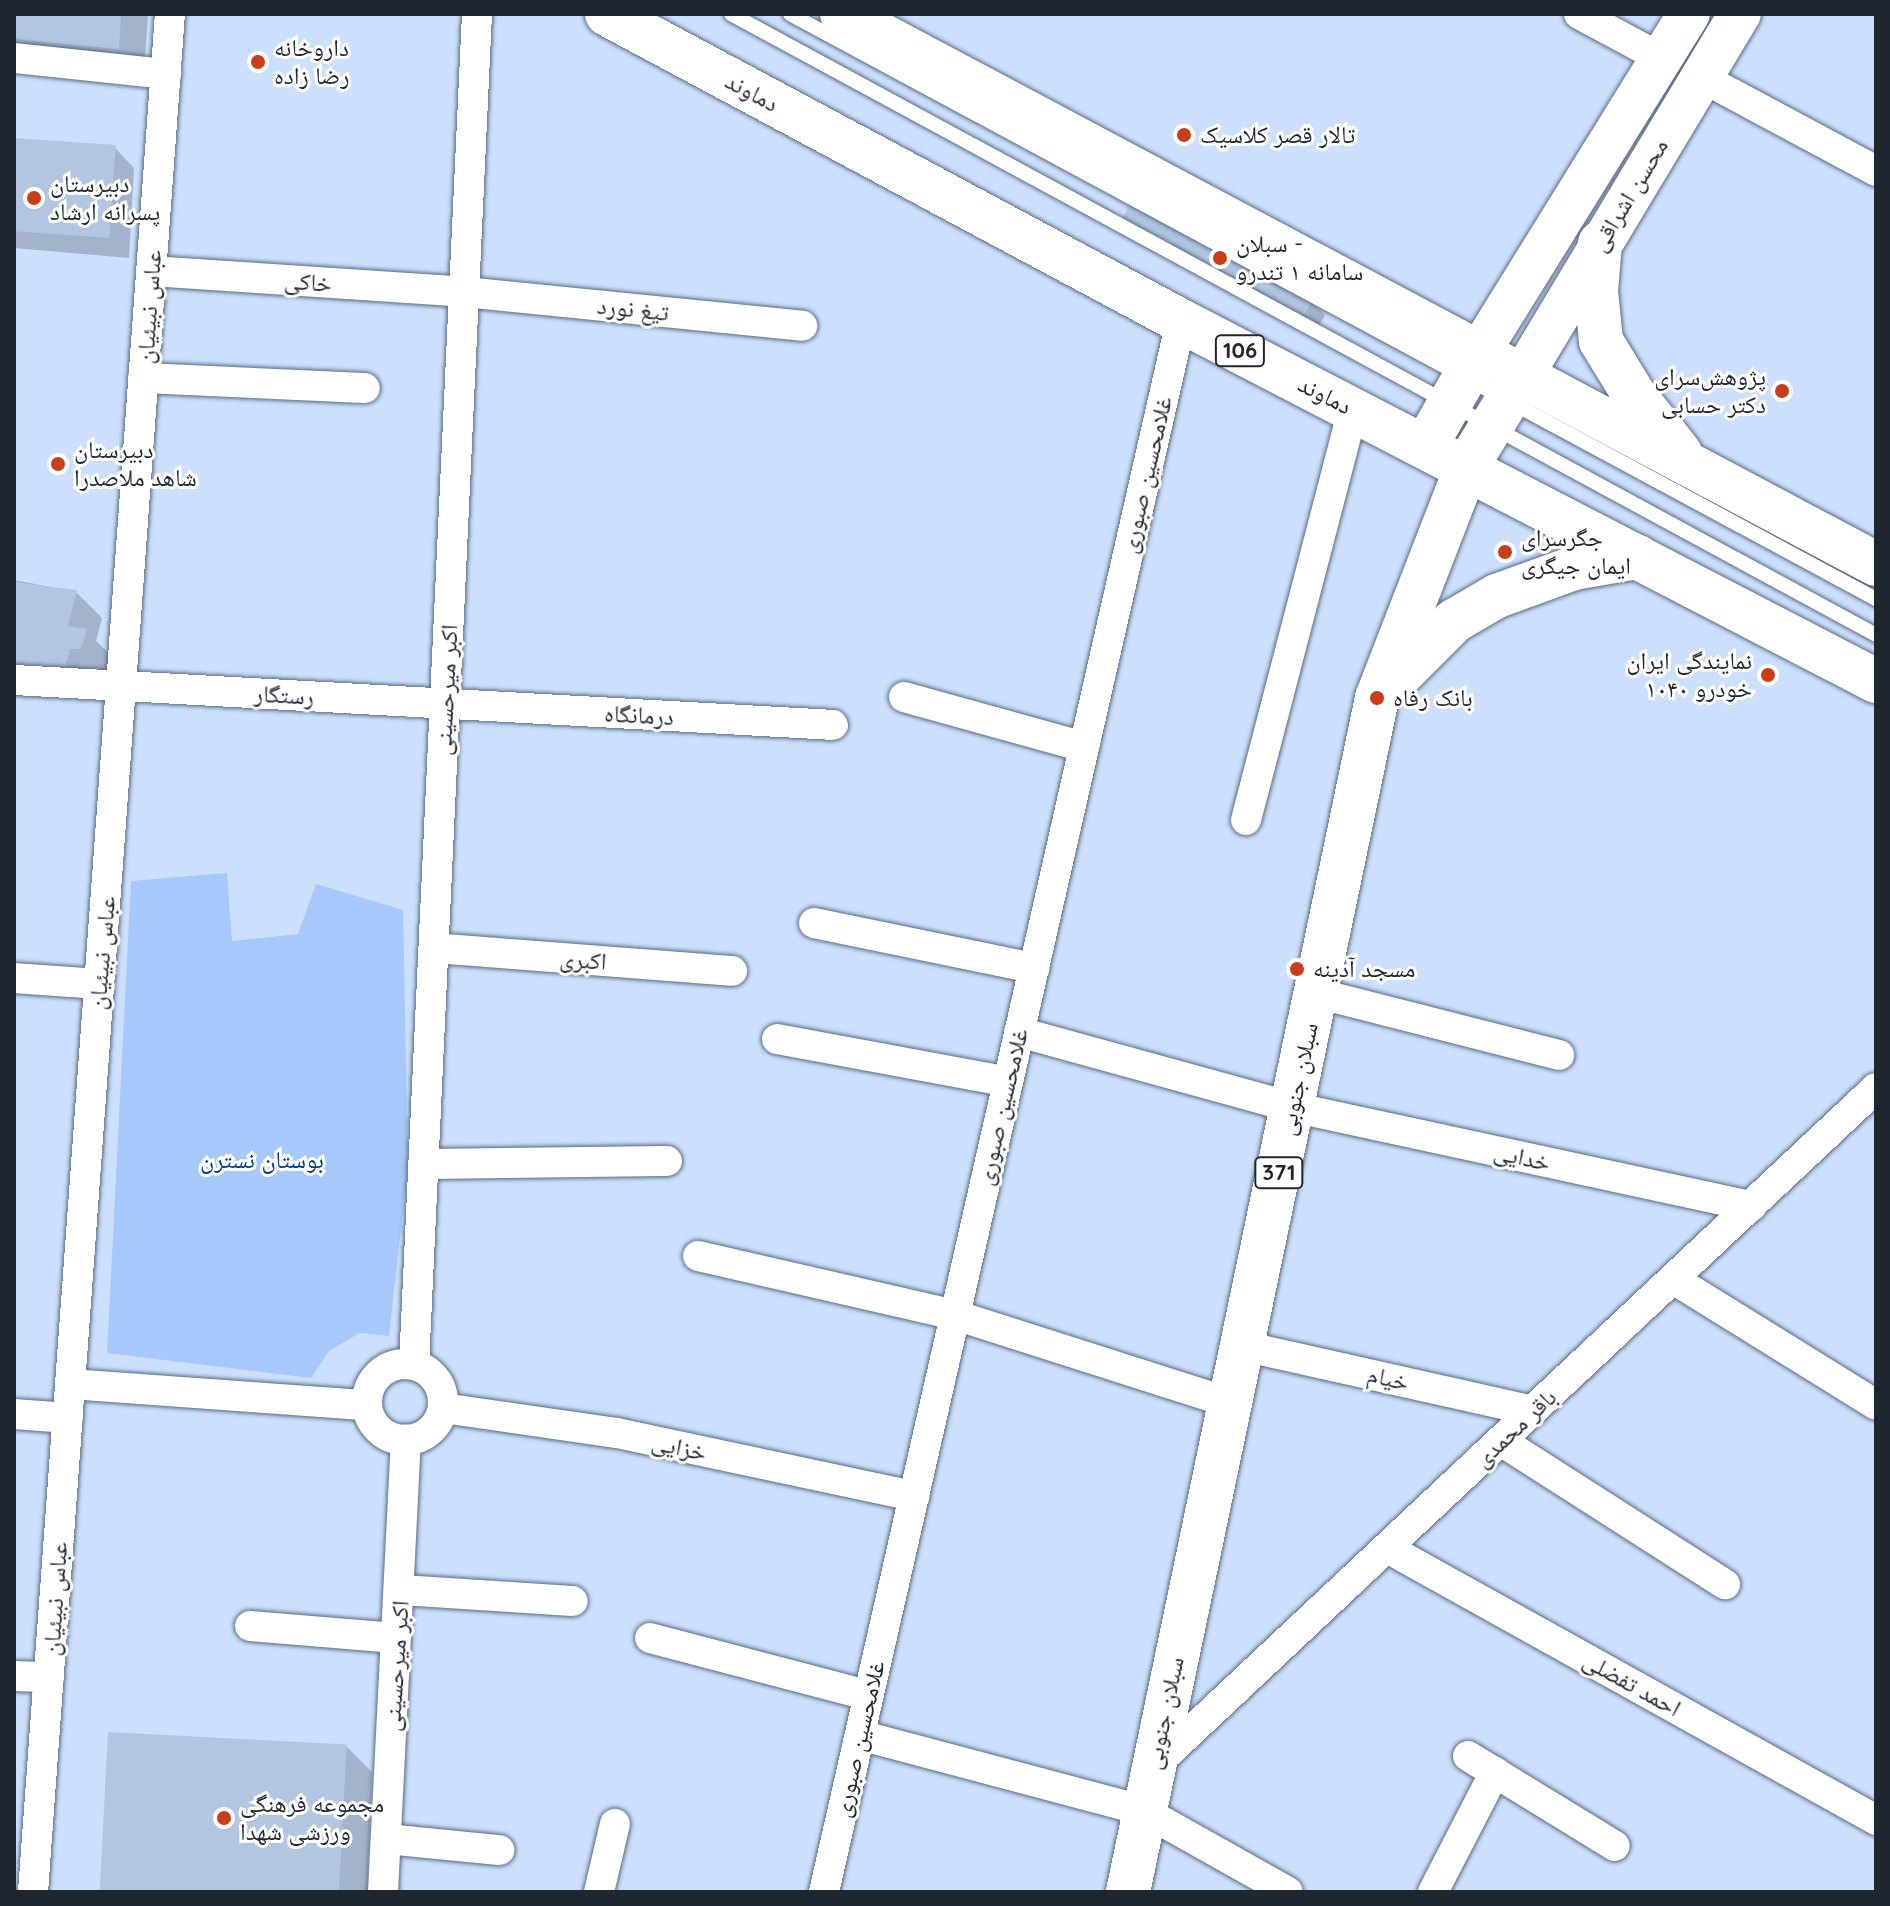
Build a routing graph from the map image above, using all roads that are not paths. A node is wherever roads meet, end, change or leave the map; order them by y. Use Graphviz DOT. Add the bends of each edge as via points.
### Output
graph roads {
  1 [pos="170,14"];
  2 [pos="477,14"];
  3 [pos="607,14"];
  4 [pos="731,14"];
  5 [pos="790,14"];
  6 [pos="842,14"];
  7 [pos="1579,14"];
  8 [pos="1689,14"];
  9 [pos="1740,14"];
  10 [pos="14,58"];
  11 [pos="1661,58"];
  12 [pos="166,74"];
  13 [pos="1699,76"];
  14 [pos="1876,171"];
  15 [pos="1600,243"];
  16 [pos="151,271"];
  17 [pos="464,292"];
  18 [pos="1181,321"];
  19 [pos="802,326"];
  20 [pos="143,378"];
  21 [pos="1464,379"];
  22 [pos="365,388"];
  23 [pos="1506,402"];
  24 [pos="1353,409"];
  25 [pos="1426,445"];
  26 [pos="1689,464"];
  27 [pos="1467,466"];
  28 [pos="1638,557"];
  29 [pos="1876,564"];
  30 [pos="1876,599"];
  31 [pos="1876,635"];
  32 [pos="14,680"];
  33 [pos="1876,681"];
  34 [pos="124,686"];
  35 [pos="904,697"];
  36 [pos="1377,698"];
  37 [pos="445,704"];
  38 [pos="833,725"];
  39 [pos="1084,747"];
  40 [pos="1246,820"];
  41 [pos="814,923"];
  42 [pos="434,948"];
  43 [pos="1034,968"];
  44 [pos="732,971"];
  45 [pos="14,978"];
  46 [pos="99,984"];
  47 [pos="1316,993"];
  48 [pos="1019,1032"];
  49 [pos="777,1039"];
  50 [pos="1559,1055"];
  51 [pos="1008,1082"];
  52 [pos="1876,1088"];
  53 [pos="1292,1107"];
  54 [pos="667,1161"];
  55 [pos="423,1164"];
  56 [pos="1751,1206"];
  57 [pos="698,1256"];
  58 [pos="1673,1279"];
  59 [pos="955,1315"];
  60 [pos="1243,1346"];
  61 [pos="414,1365"];
  62 [pos="70,1384"];
  63 [pos="1231,1403"];
  64 [pos="366,1405"];
  65 [pos="1876,1405"];
  66 [pos="443,1408"];
  67 [pos="1533,1411"];
  68 [pos="14,1414"];
  69 [pos="68,1418"];
  70 [pos="406,1440"];
  71 [pos="1501,1441"];
  72 [pos="914,1496"];
  73 [pos="1387,1548"];
  74 [pos="1725,1584"];
  75 [pos="401,1590"];
  76 [pos="573,1601"];
  77 [pos="250,1626"];
  78 [pos="396,1638"];
  79 [pos="650,1638"];
  80 [pos="14,1676"];
  81 [pos="49,1677"];
  82 [pos="868,1695"];
  83 [pos="860,1735"];
  84 [pos="1468,1756"];
  85 [pos="1153,1768"];
  86 [pos="1495,1772"];
  87 [pos="1142,1810"];
  88 [pos="1876,1820"];
  89 [pos="615,1824"];
  90 [pos="386,1839"];
  91 [pos="1615,1846"];
  92 [pos="499,1850"];
  93 [pos="33,1892"];
  94 [pos="383,1892"];
  95 [pos="599,1892"];
  96 [pos="824,1892"];
  97 [pos="1128,1892"];
  98 [pos="1288,1892"];
  99 [pos="1433,1892"];
  1 -- 12 [label="street, عباس نبیئیان"];
  2 -- 17 [label="street, اکبر میرحسینی"];
  3 -- 18 [label="main road, دماوند / 106"];
  4 -- 21 [label="lane"];
  5 -- 21 [label="lane"];
  6 -- 21 [label="main road"];
  7 -- 11 [label="street"];
  8 -- 11 [label="main road, محسن اشراقی"];
  9 -- 13 [label="main road, محسن اشراقی"];
  10 -- 12 [label="street"];
  11 -- 13 [label="main road"];
  11 -- 21 [label="main road, محسن اشراقی"];
  12 -- 16 [label="street, عباس نبیئیان"];
  13 -- 14 [label="street"];
  13 -- 15 [label="main road, محسن اشراقی"];
  15 -- 23 [label="main road, محسن اشراقی"];
  15 -- 26 [label="main road" via="1596,291 1601,341 1634,395"];
  16 -- 17 [label="street, خاکی"];
  16 -- 20 [label="street, عباس نبیئیان"];
  17 -- 19 [label="street, تیغ نورد"];
  17 -- 37 [label="street, اکبر میرحسینی"];
  18 -- 24 [label="main road, دماوند / 106"];
  18 -- 39 [label="street, غلامحسین صبوری"];
  20 -- 22 [label="street"];
  20 -- 34 [label="street, عباس نبیئیان"];
  21 -- 23 [label="main road"];
  21 -- 23 [label="lane"];
  21 -- 25 [label="main road"];
  23 -- 26 [label="main road"];
  23 -- 27 [label="main road, سبلان جنوبی"];
  23 -- 30 [label="lane"];
  23 -- 31 [label="lane"];
  24 -- 25 [label="main road, دماوند / 106"];
  24 -- 40 [label="street"];
  25 -- 27 [label="main road, دماوند / 106"];
  26 -- 29 [label="main road"];
  27 -- 28 [label="main road, دماوند / 106"];
  27 -- 36 [label="main road, سبلان جنوبی / 371"];
  28 -- 33 [label="main road, دماوند / 106"];
  28 -- 36 [label="main road" via="1574,568 1497,596 1454,621"];
  32 -- 34 [label="street, رستگار"];
  34 -- 37 [label="street, رستگار"];
  34 -- 46 [label="street, عباس نبیئیان"];
  35 -- 39 [label="street"];
  36 -- 47 [label="main road, سبلان جنوبی / 371"];
  37 -- 38 [label="street, درمانگاه"];
  37 -- 42 [label="street, اکبر میرحسینی"];
  39 -- 43 [label="street, غلامحسین صبوری"];
  41 -- 43 [label="street"];
  42 -- 44 [label="street, اکبری"];
  42 -- 55 [label="street, اکبر میرحسینی"];
  43 -- 48 [label="street, غلامحسین صبوری"];
  45 -- 46 [label="street"];
  46 -- 62 [label="street, عباس نبیئیان"];
  47 -- 50 [label="street"];
  47 -- 53 [label="main road, سبلان جنوبی / 371"];
  48 -- 51 [label="street, غلامحسین صبوری"];
  48 -- 53 [label="street, خدایی"];
  49 -- 51 [label="street"];
  51 -- 59 [label="street, غلامحسین صبوری"];
  52 -- 56 [label="street, باقر محمدی"];
  53 -- 56 [label="street, خدایی"];
  53 -- 60 [label="main road, سبلان جنوبی / 371"];
  54 -- 55 [label="street"];
  55 -- 61 [label="street, اکبر میرحسینی"];
  56 -- 58 [label="street, باقر محمدی"];
  57 -- 59 [label="street"];
  58 -- 65 [label="street"];
  58 -- 67 [label="street, باقر محمدی"];
  59 -- 63 [label="street"];
  59 -- 72 [label="street, غلامحسین صبوری"];
  60 -- 63 [label="main road, سبلان جنوبی / 371"];
  60 -- 67 [label="street, خیام"];
  61 -- 64 [label="street" via="382,1371 373,1380"];
  61 -- 66 [label="street" via="438,1383"];
  62 -- 64 [label="street"];
  62 -- 69 [label="street, عباس نبیئیان"];
  63 -- 85 [label="main road, سبلان جنوبی / 371"];
  64 -- 70 [label="street" via="376,1427"];
  66 -- 70 [label="street" via="432,1430"];
  66 -- 72 [label="street, خزایی" via="617,1433"];
  67 -- 71 [label="street, باقر محمدی"];
  68 -- 69 [label="street"];
  69 -- 81 [label="street, عباس نبیئیان"];
  70 -- 75 [label="street, اکبر میرحسینی"];
  71 -- 73 [label="street, باقر محمدی"];
  71 -- 74 [label="street"];
  72 -- 82 [label="street, غلامحسین صبوری"];
  73 -- 85 [label="street, باقر محمدی"];
  73 -- 88 [label="street, احمد تفضلی"];
  75 -- 76 [label="street"];
  75 -- 78 [label="street, اکبر میرحسینی"];
  77 -- 78 [label="street"];
  78 -- 90 [label="street, اکبر میرحسینی"];
  79 -- 82 [label="street"];
  80 -- 81 [label="street"];
  81 -- 93 [label="street, عباس نبیئیان"];
  82 -- 83 [label="street, غلامحسین صبوری"];
  83 -- 87 [label="street"];
  83 -- 96 [label="street, غلامحسین صبوری"];
  84 -- 86 [label="street"];
  85 -- 87 [label="main road, سبلان جنوبی / 371"];
  86 -- 91 [label="street"];
  86 -- 99 [label="street"];
  87 -- 97 [label="main road, سبلان جنوبی / 371"];
  87 -- 98 [label="street"];
  89 -- 95 [label="street"];
  90 -- 92 [label="street"];
  90 -- 94 [label="street, اکبر میرحسینی"];
}
